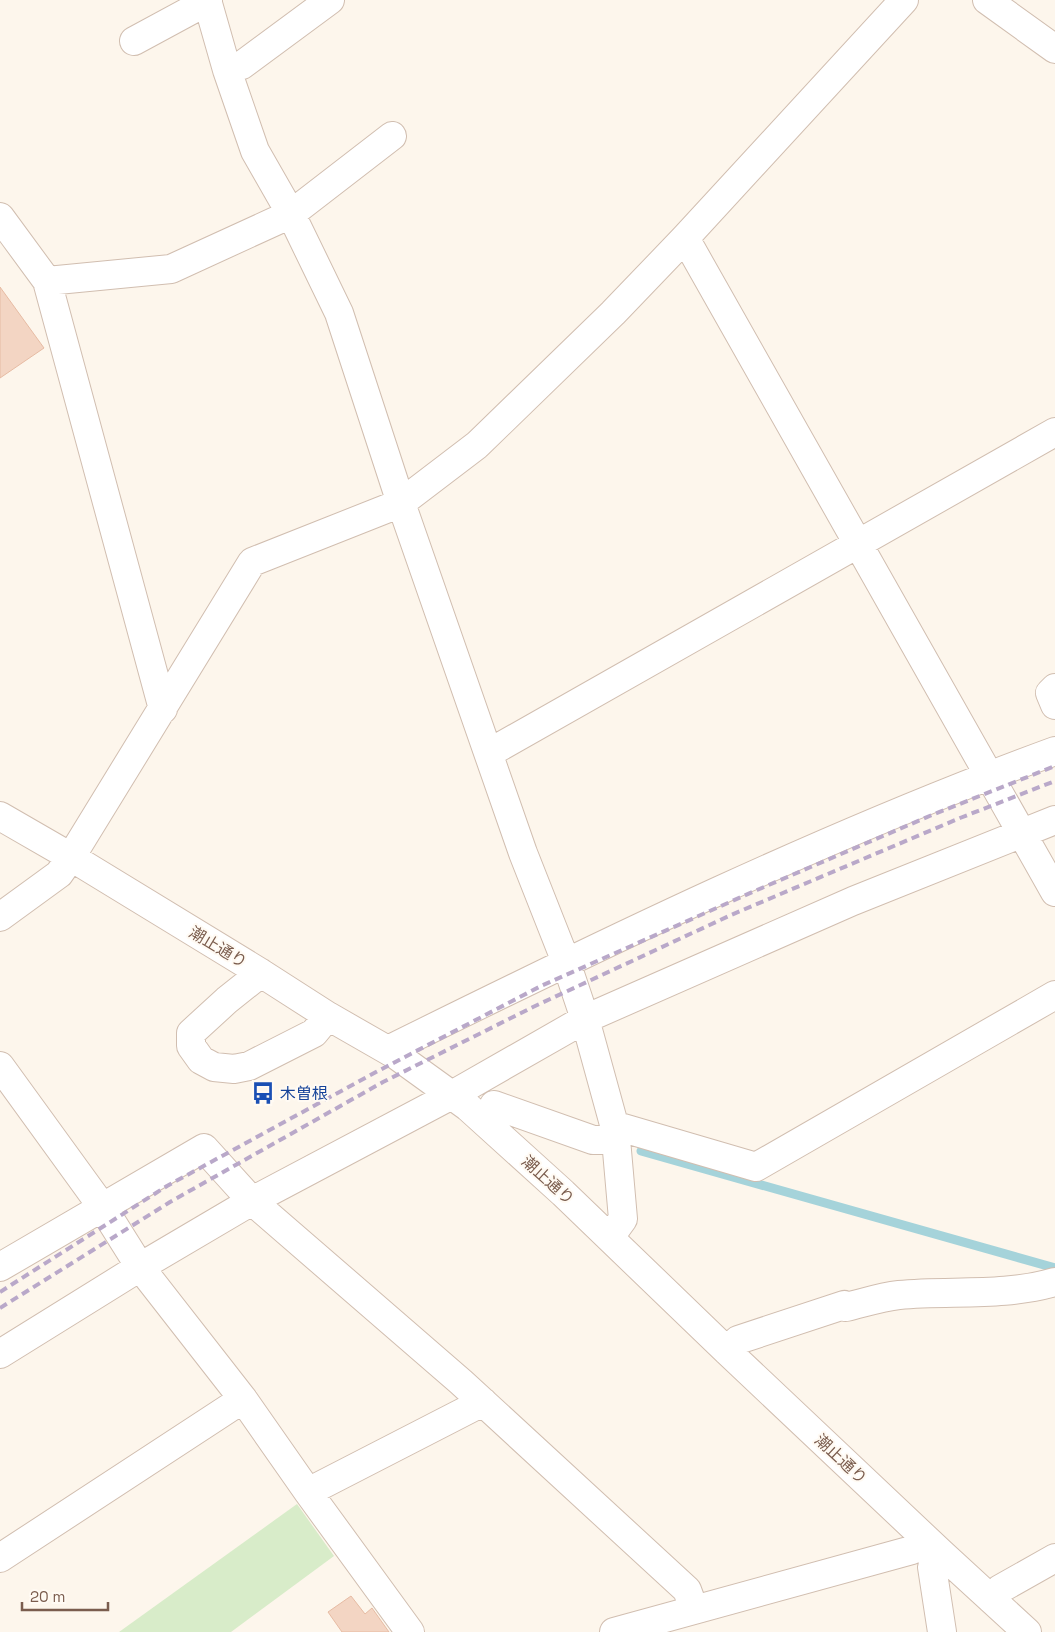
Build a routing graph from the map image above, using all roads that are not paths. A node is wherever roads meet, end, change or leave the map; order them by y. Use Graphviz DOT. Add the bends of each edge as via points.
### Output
graph roads {
  1 [pos="330,0"];
  2 [pos="904,0"];
  3 [pos="987,0"];
  4 [pos="208,1"];
  5 [pos="134,40"];
  6 [pos="1055,49"];
  7 [pos="228,70"];
  8 [pos="392,136"];
  9 [pos="291,214"];
  10 [pos="0,217"];
  11 [pos="685,238"];
  12 [pos="47,281"];
  13 [pos="1055,432"];
  14 [pos="401,503"];
  15 [pos="857,543"];
  16 [pos="1055,688"];
  17 [pos="1055,705"];
  18 [pos="163,709"];
  19 [pos="1055,751"];
  20 [pos="489,753"];
  21 [pos="988,775"];
  22 [pos="0,816"];
  23 [pos="1055,820"];
  24 [pos="1021,833"];
  25 [pos="71,857"];
  26 [pos="1055,892"];
  27 [pos="0,917"];
  28 [pos="566,962"];
  29 [pos="261,972"];
  30 [pos="1055,995"];
  31 [pos="328,1016"];
  32 [pos="585,1019"];
  33 [pos="388,1050"];
  34 [pos="0,1066"];
  35 [pos="452,1095"];
  36 [pos="494,1105"];
  37 [pos="616,1134"];
  38 [pos="252,1201"];
  39 [pos="103,1208"];
  40 [pos="610,1237"];
  41 [pos="0,1267"];
  42 [pos="140,1267"];
  43 [pos="1055,1282"];
  44 [pos="727,1352"];
  45 [pos="0,1354"];
  46 [pos="243,1398"];
  47 [pos="482,1402"];
  48 [pos="308,1492"];
  49 [pos="933,1546"];
  50 [pos="0,1558"];
  51 [pos="1055,1558"];
  52 [pos="991,1600"];
  53 [pos="694,1609"];
  54 [pos="624,1631"];
  55 [pos="410,1632"];
  56 [pos="942,1632"];
  57 [pos="1027,1632"];
  1 -- 7 [label="street" via="242,65"];
  2 -- 11 [label="street"];
  3 -- 6 [label="street"];
  4 -- 5 [label="street"];
  4 -- 7 [label="street"];
  7 -- 9 [label="street" via="255,151"];
  8 -- 9 [label="street"];
  9 -- 12 [label="street" via="171,269"];
  9 -- 14 [label="street" via="339,314"];
  10 -- 12 [label="street"];
  11 -- 14 [label="street" via="477,445"];
  11 -- 15 [label="street"];
  12 -- 18 [label="street"];
  13 -- 15 [label="street"];
  14 -- 18 [label="street" via="252,562"];
  14 -- 20 [label="street"];
  15 -- 20 [label="street"];
  15 -- 21 [label="street"];
  16 -- 17 [label="street" via="1050,693"];
  18 -- 25 [label="street"];
  19 -- 21 [label="street"];
  20 -- 28 [label="street" via="523,853"];
  21 -- 24 [label="street"];
  21 -- 28 [label="street" via="747,878"];
  22 -- 25 [label="street, 潮止通り"];
  23 -- 24 [label="street"];
  24 -- 26 [label="street"];
  24 -- 32 [label="street" via="853,901"];
  25 -- 27 [label="street" via="59,874"];
  25 -- 29 [label="street, 潮止通り"];
  28 -- 32 [label="street"];
  28 -- 33 [label="street"];
  29 -- 31 [label="street, 潮止通り"];
  29 -- 31 [label="street" via="191,1034 192,1046 201,1060 221,1068 249,1066 314,1034"];
  30 -- 37 [label="street" via="756,1167 623,1128"];
  31 -- 33 [label="street, 潮止通り"];
  32 -- 35 [label="street"];
  32 -- 37 [label="street"];
  33 -- 35 [label="street, 潮止通り"];
  34 -- 39 [label="street"];
  35 -- 38 [label="street"];
  35 -- 40 [label="street, 潮止通り"];
  36 -- 37 [label="street" via="593,1140"];
  37 -- 40 [label="street" via="623,1219"];
  38 -- 39 [label="street" via="204,1148"];
  38 -- 42 [label="street"];
  38 -- 47 [label="street"];
  39 -- 41 [label="street"];
  39 -- 42 [label="street"];
  40 -- 44 [label="street, 潮止通り"];
  42 -- 45 [label="street"];
  42 -- 46 [label="street"];
  43 -- 44 [label="street" via="1036,1288 1002,1291 898,1295 844,1306 738,1340"];
  44 -- 49 [label="street, 潮止通り"];
  46 -- 48 [label="street"];
  46 -- 50 [label="street"];
  47 -- 48 [label="street"];
  47 -- 53 [label="street" via="687,1590"];
  48 -- 55 [label="street"];
  49 -- 52 [label="street, 潮止通り"];
  49 -- 53 [label="street"];
  49 -- 56 [label="street" via="932,1567"];
  51 -- 52 [label="street" via="1000,1589"];
  52 -- 57 [label="street, 潮止通り"];
  53 -- 54 [label="street"];
}
